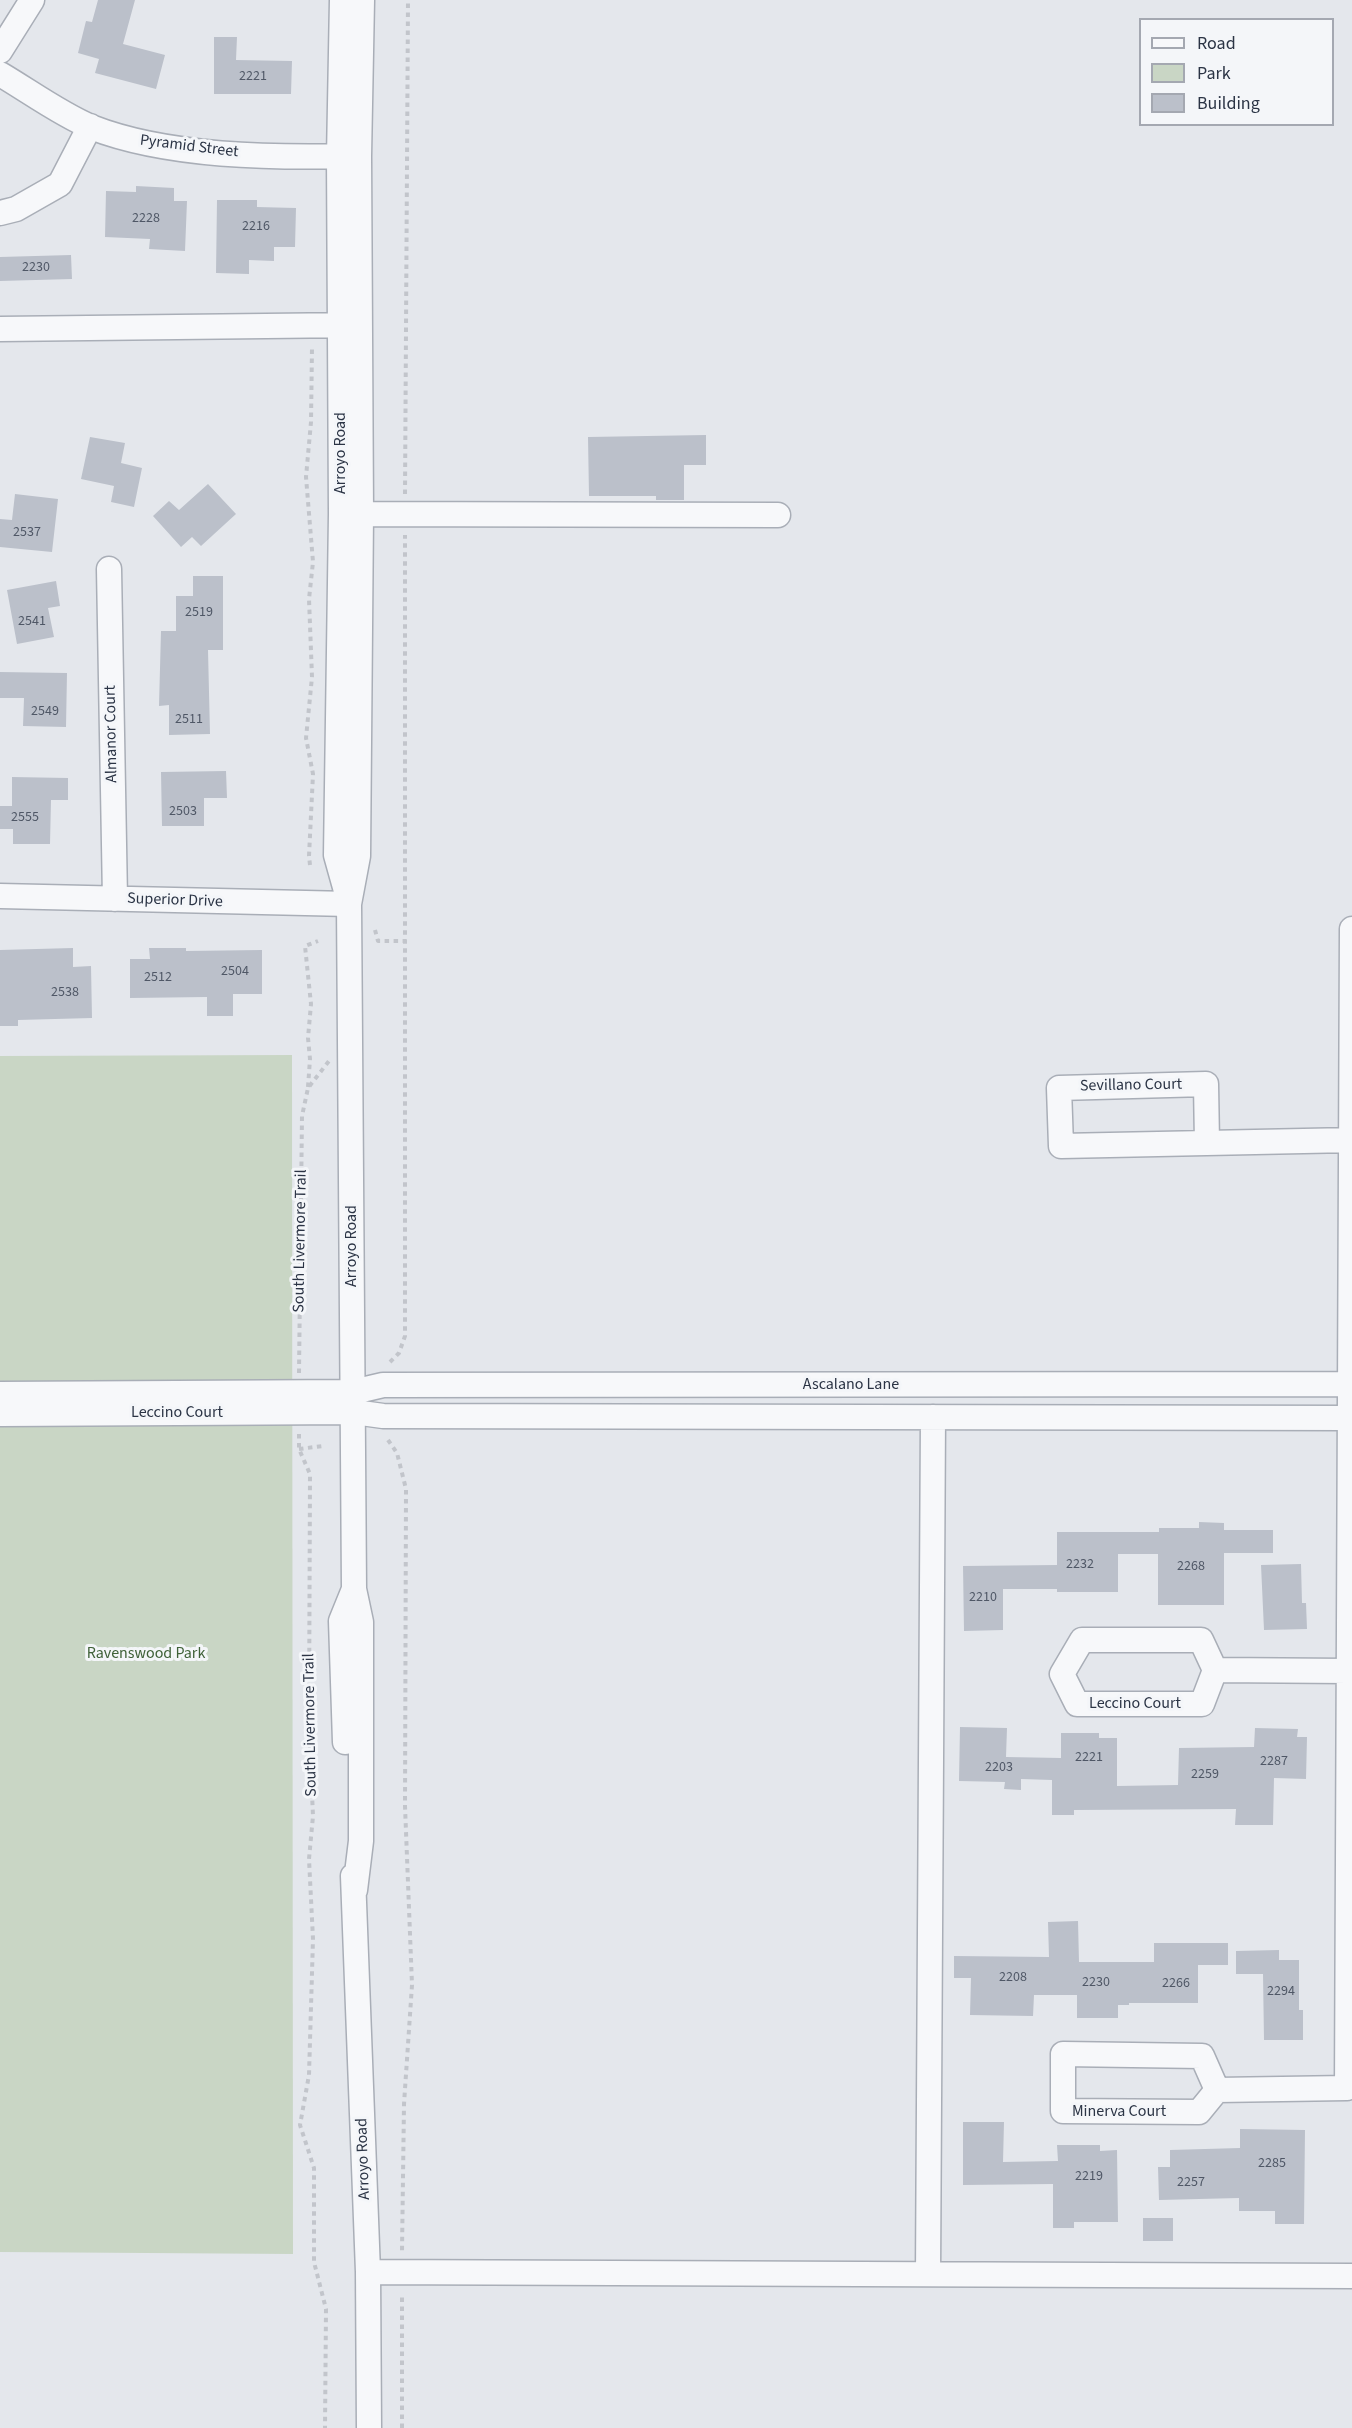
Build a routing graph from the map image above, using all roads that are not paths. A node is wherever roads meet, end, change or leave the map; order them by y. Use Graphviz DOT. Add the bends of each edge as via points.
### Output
graph roads {
  1 [pos="32,0"];
  2 [pos="342,0"];
  3 [pos="362,0"];
  4 [pos="0,51"];
  5 [pos="0,74"];
  6 [pos="90,126"];
  7 [pos="349,157"];
  8 [pos="0,213"];
  9 [pos="350,325"];
  10 [pos="0,329"];
  11 [pos="351,514"];
  12 [pos="778,514"];
  13 [pos="109,569"];
  14 [pos="0,896"];
  15 [pos="114,899"];
  16 [pos="350,904"];
  17 [pos="1351,929"];
  18 [pos="1351,1140"];
  19 [pos="1207,1143"];
  20 [pos="1349,1384"];
  21 [pos="0,1394"];
  22 [pos="299,1402"];
  23 [pos="354,1402"];
  24 [pos="0,1414"];
  25 [pos="933,1417"];
  26 [pos="1349,1418"];
  27 [pos="1350,1616"];
  28 [pos="1215,1670"];
  29 [pos="1348,1671"];
  30 [pos="1350,1818"];
  31 [pos="1217,2090"];
  32 [pos="368,2272"];
  33 [pos="928,2274"];
  34 [pos="1352,2276"];
  35 [pos="369,2428"];
  1 -- 4 [label="street"];
  2 -- 7 [label="street, Arroyo Road"];
  3 -- 7 [label="street, Arroyo Road"];
  5 -- 6 [label="street, Pyramid Street"];
  6 -- 7 [label="street, Pyramid Street" via="144,143 184,148 293,157"];
  6 -- 8 [label="street" via="60,184 16,210"];
  7 -- 9 [label="street, Arroyo Road"];
  9 -- 10 [label="street"];
  9 -- 11 [label="street, Arroyo Road"];
  11 -- 12 [label="street"];
  11 -- 16 [label="street, Arroyo Road" via="336,855"];
  13 -- 15 [label="street, Almanor Court"];
  14 -- 15 [label="street, Superior Drive"];
  15 -- 16 [label="street, Superior Drive"];
  16 -- 23 [label="street, Arroyo Road"];
  17 -- 18 [label="street"];
  18 -- 19 [label="street, Sevillano Court"];
  18 -- 20 [label="street"];
  19 -- 19 [label="street, Sevillano Court" via="1206,1084 1059,1088 1061,1146"];
  20 -- 23 [label="street, Ascalano Lane" via="383,1385"];
  20 -- 26 [label="street"];
  21 -- 22 [label="street, Leccino Court"];
  22 -- 23 [label="street, Leccino Court"];
  22 -- 24 [label="street, Leccino Court"];
  23 -- 25 [label="street, Ascalano Lane" via="383,1416"];
  23 -- 32 [label="street, Arroyo Road" via="354,1589 361,1622 361,1841 355,1890"];
  25 -- 26 [label="street, Ascalano Lane"];
  25 -- 33 [label="street"];
  26 -- 27 [label="street"];
  27 -- 29 [label="street"];
  28 -- 28 [label="street, Leccino Court" via="1200,1640 1083,1640 1062,1674 1077,1704 1202,1704"];
  28 -- 29 [label="street"];
  29 -- 30 [label="street"];
  30 -- 31 [label="street" via="1347,2088"];
  31 -- 31 [label="street, Minerva Court" via="1202,2056 1063,2054 1063,2111 1199,2112"];
  32 -- 33 [label="street"];
  32 -- 35 [label="street, Arroyo Road"];
  33 -- 34 [label="street"];
}
